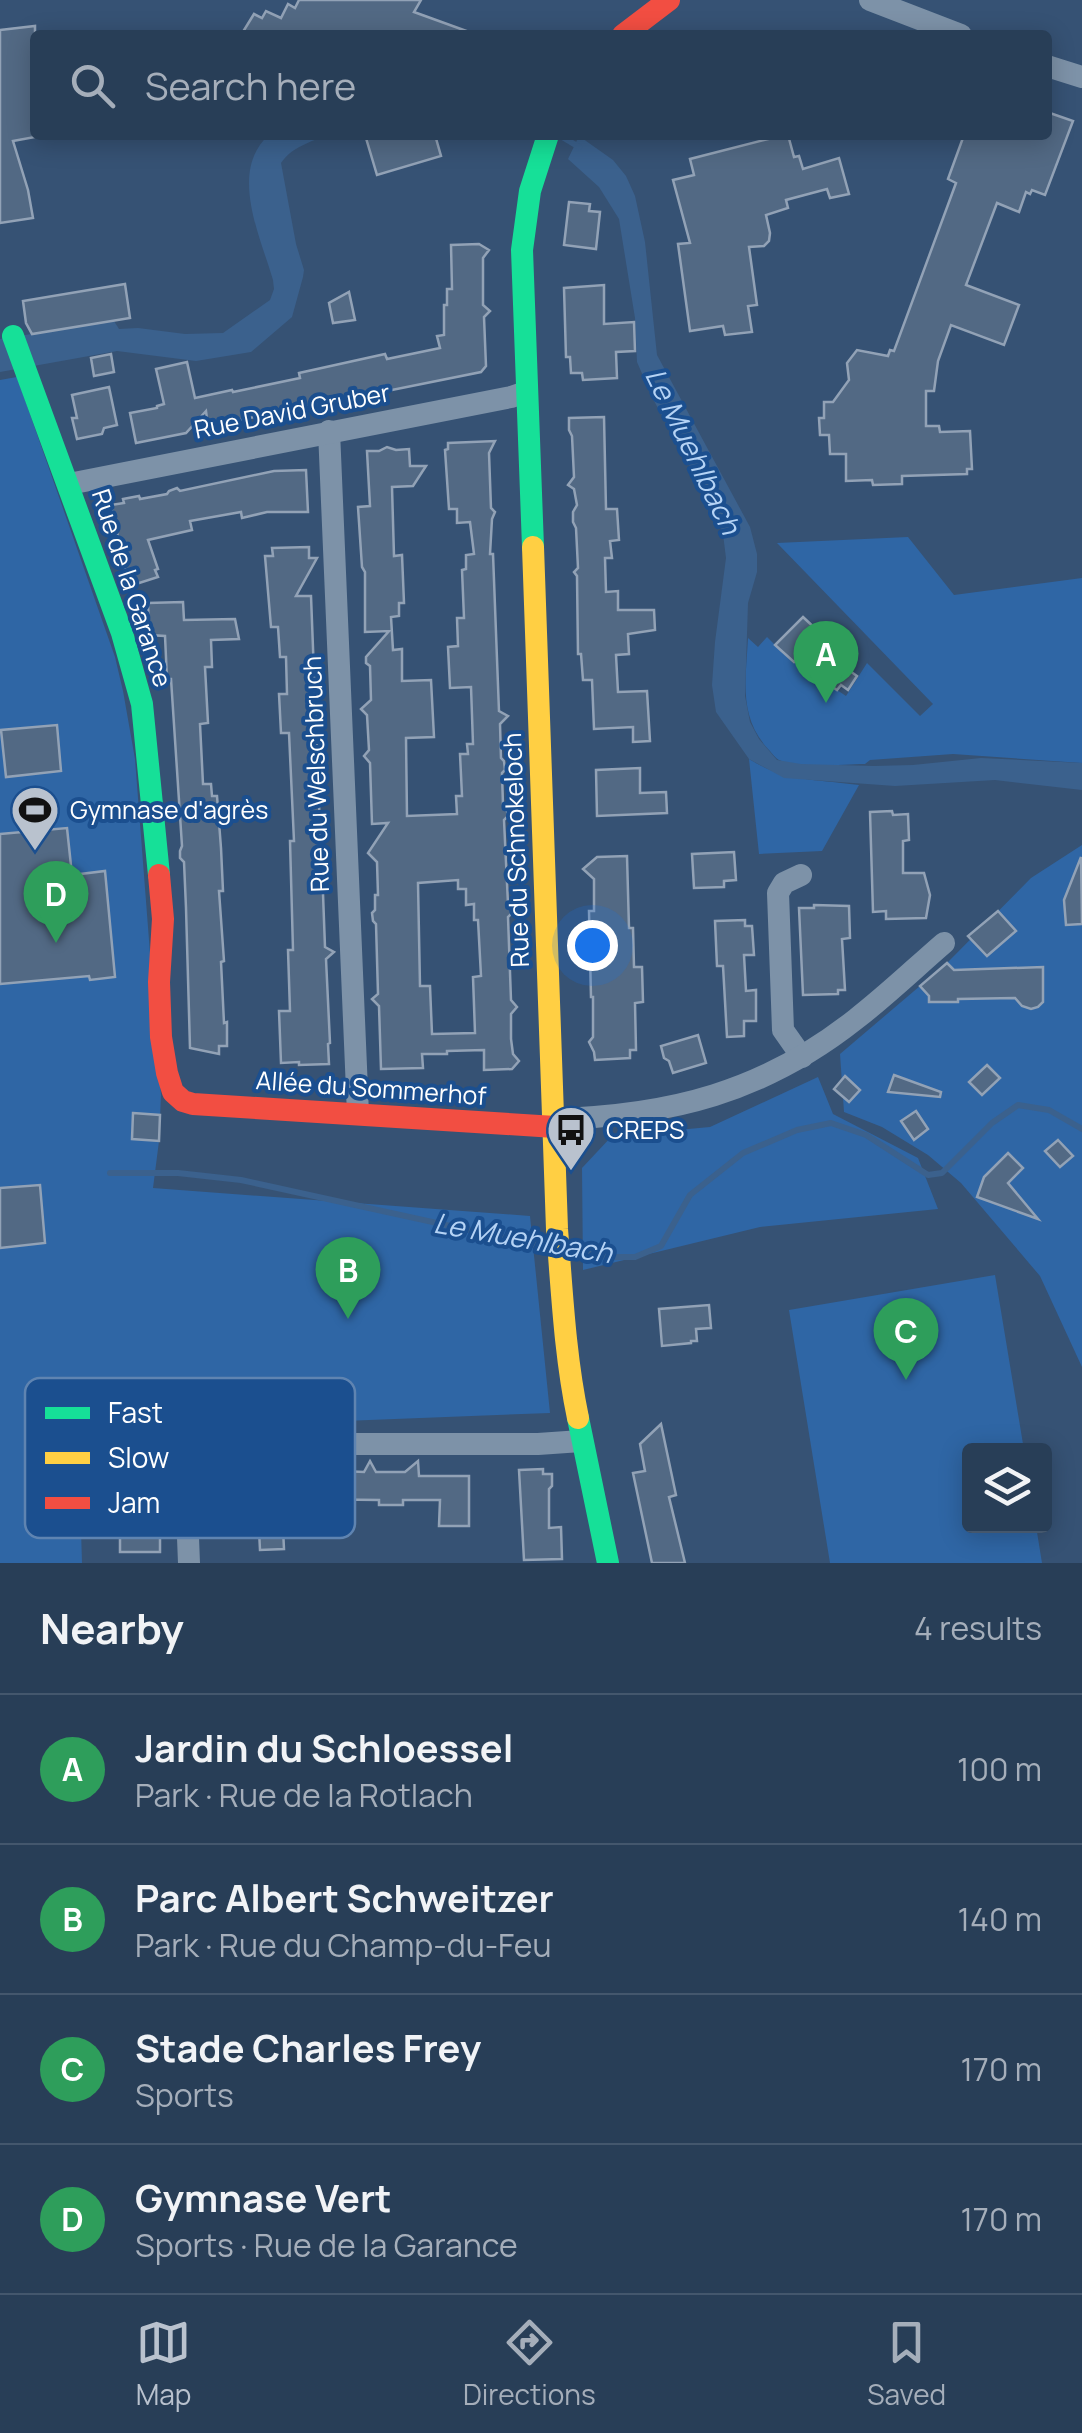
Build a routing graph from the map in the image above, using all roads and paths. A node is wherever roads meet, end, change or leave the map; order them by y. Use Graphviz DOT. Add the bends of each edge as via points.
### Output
graph roads {
  1 [pos="670,0"];
  2 [pos="870,0"];
  3 [pos="630,30"];
  4 [pos="948,30"];
  5 [pos="1052,68"];
  6 [pos="1082,77"];
  7 [pos="547,140"];
  8 [pos="13,336"];
  9 [pos="526,392"];
  10 [pos="329,431"];
  11 [pos="69,484"];
  12 [pos="801,875"];
  13 [pos="944,943"];
  14 [pos="802,1057"];
  15 [pos="183,1101"];
  16 [pos="358,1114"];
  17 [pos="554,1123"];
  18 [pos="581,1441"];
  19 [pos="355,1444"];
  20 [pos="188,1538"];
  21 [pos="189,1563"];
  22 [pos="608,1563"];
  1 -- 3 [label="street"];
  2 -- 4 [label="street"];
  5 -- 6 [label="street"];
  7 -- 9 [label="street, Rue du Schnokeloch" via="523,232"];
  8 -- 11 [label="street, Rue de la Garance"];
  9 -- 10 [label="street, Rue David Gruber"];
  9 -- 17 [label="street, Rue du Schnokeloch"];
  10 -- 11 [label="street, Rue David Gruber"];
  10 -- 16 [label="street, Rue du Welschbruch"];
  11 -- 15 [label="street, Rue de la Garance" via="142,704 163,919 161,1037 166,1073"];
  12 -- 14 [label="street" via="778,892 783,1030"];
  13 -- 14 [label="street"];
  14 -- 17 [label="street" via="701,1101"];
  15 -- 16 [label="street, Allée du Sommerhof"];
  16 -- 17 [label="street, Allée du Sommerhof"];
  17 -- 18 [label="street, Rue du Schnokeloch" via="566,1351"];
  18 -- 19 [label="street"];
  18 -- 22 [label="street, Rue du Schnokeloch"];
  20 -- 21 [label="street"];
}
